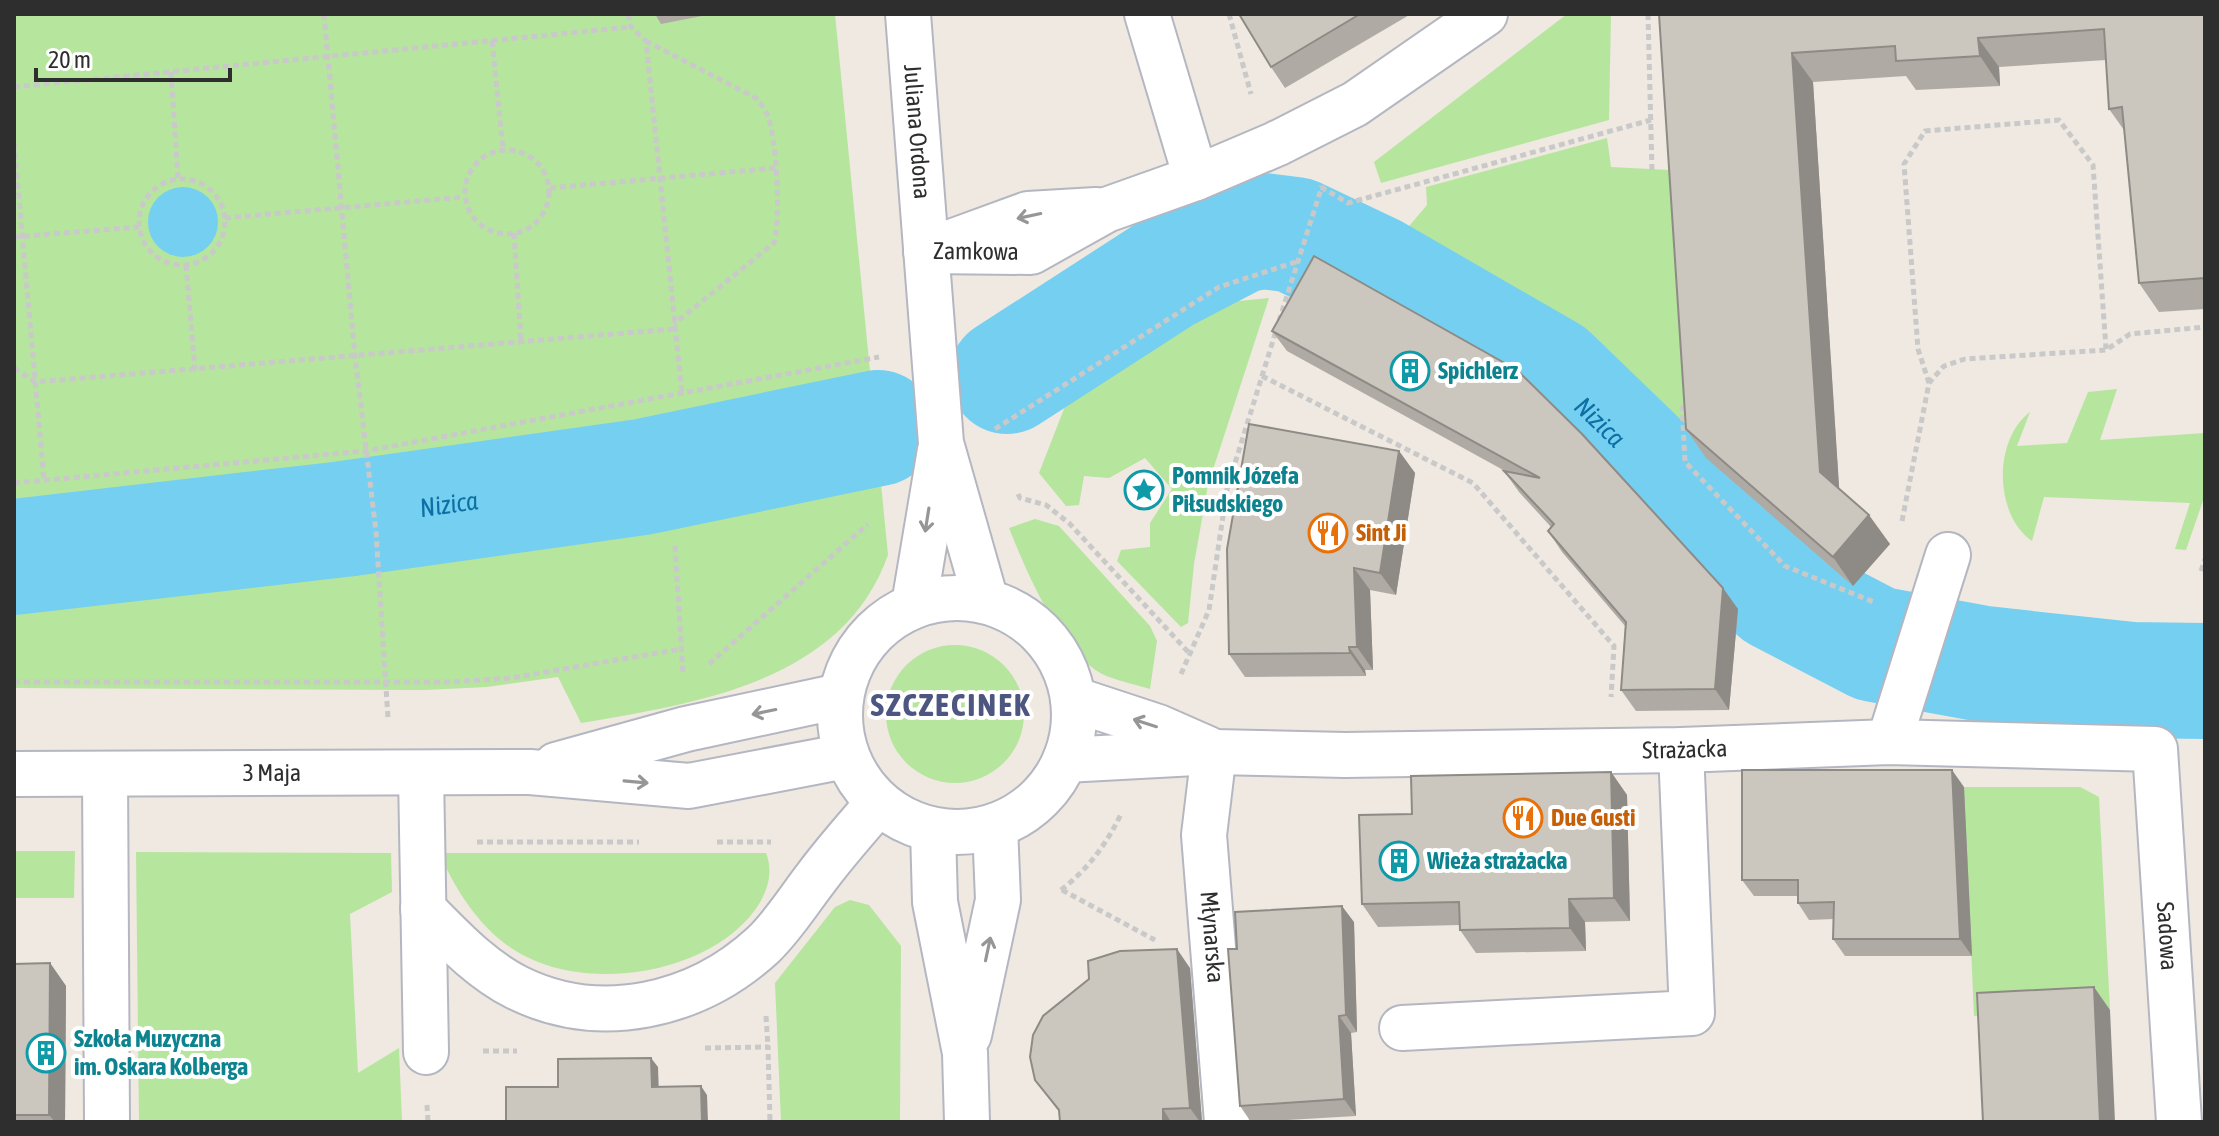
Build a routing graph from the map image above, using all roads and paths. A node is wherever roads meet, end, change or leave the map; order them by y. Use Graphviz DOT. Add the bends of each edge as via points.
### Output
graph roads {
  1 [pos="324,14"];
  2 [pos="628,14"];
  3 [pos="908,14"];
  4 [pos="1147,14"];
  5 [pos="1229,14"];
  6 [pos="1485,14"];
  7 [pos="1648,14"];
  8 [pos="631,27"];
  9 [pos="492,41"];
  10 [pos="646,41"];
  11 [pos="327,57"];
  12 [pos="171,72"];
  13 [pos="14,87"];
  14 [pos="1252,97"];
  15 [pos="1651,120"];
  16 [pos="14,143"];
  17 [pos="503,149"];
  18 [pos="775,168"];
  19 [pos="1652,171"];
  20 [pos="178,178"];
  21 [pos="659,178"];
  22 [pos="1196,178"];
  23 [pos="1321,187"];
  24 [pos="550,188"];
  25 [pos="464,197"];
  26 [pos="341,207"];
  27 [pos="225,218"];
  28 [pos="1311,222"];
  29 [pos="139,227"];
  30 [pos="514,233"];
  31 [pos="22,236"];
  32 [pos="14,237"];
  33 [pos="926,251"];
  34 [pos="1297,261"];
  35 [pos="186,265"];
  36 [pos="674,327"];
  37 [pos="2205,327"];
  38 [pos="521,341"];
  39 [pos="2106,350"];
  40 [pos="355,356"];
  41 [pos="881,356"];
  42 [pos="14,368"];
  43 [pos="195,370"];
  44 [pos="1262,376"];
  45 [pos="35,382"];
  46 [pos="1929,383"];
  47 [pos="682,394"];
  48 [pos="1682,405"];
  49 [pos="988,416"];
  50 [pos="994,430"];
  51 [pos="941,443"];
  52 [pos="999,444"];
  53 [pos="365,451"];
  54 [pos="44,480"];
  55 [pos="14,483"];
  56 [pos="1014,484"];
  57 [pos="868,524"];
  58 [pos="1899,532"];
  59 [pos="675,546"];
  60 [pos="1948,555"];
  61 [pos="2205,559"];
  62 [pos="2201,571"];
  63 [pos="986,601"];
  64 [pos="914,605"];
  65 [pos="1884,607"];
  66 [pos="681,649"];
  67 [pos="1190,654"];
  68 [pos="706,666"];
  69 [pos="14,682"];
  70 [pos="386,683"];
  71 [pos="1177,683"];
  72 [pos="683,687"];
  73 [pos="840,696"];
  74 [pos="1073,699"];
  75 [pos="1611,703"];
  76 [pos="1889,742"];
  77 [pos="2155,749"];
  78 [pos="1681,750"];
  79 [pos="1214,752"];
  80 [pos="846,756"];
  81 [pos="1065,760"];
  82 [pos="530,772"];
  83 [pos="14,774"];
  84 [pos="105,774"];
  85 [pos="421,774"];
  86 [pos="878,803"];
  87 [pos="1123,811"];
  88 [pos="995,826"];
  89 [pos="933,830"];
  90 [pos="422,841"];
  91 [pos="645,842"];
  92 [pos="1049,893"];
  93 [pos="423,909"];
  94 [pos="2188,987"];
  95 [pos="1402,1028"];
  96 [pos="704,1048"];
  97 [pos="426,1052"];
  98 [pos="965,1053"];
  99 [pos="107,1122"];
  100 [pos="770,1122"];
  101 [pos="967,1122"];
  102 [pos="1227,1122"];
  103 [pos="2179,1122"];
  1 -- 11 [label="path"];
  2 -- 8 [label="path"];
  3 -- 33 [label="street, Juliana Ordona"];
  4 -- 22 [label="street"];
  5 -- 14 [label="path"];
  6 -- 22 [label="street, Zamkowa" via="1355,104"];
  7 -- 15 [label="path"];
  8 -- 9 [label="path"];
  8 -- 10 [label="path"];
  9 -- 11 [label="path"];
  9 -- 17 [label="path"];
  10 -- 18 [label="path" via="756,98 768,114"];
  10 -- 21 [label="path"];
  11 -- 12 [label="path"];
  11 -- 26 [label="path"];
  12 -- 13 [label="path"];
  12 -- 20 [label="path"];
  15 -- 19 [label="path"];
  15 -- 23 [label="path" via="1348,203"];
  16 -- 31 [label="path"];
  17 -- 24 [label="path" via="529,155"];
  17 -- 25 [label="path" via="473,165"];
  18 -- 21 [label="path"];
  18 -- 36 [label="path" via="779,225 774,243"];
  20 -- 27 [label="path" via="210,189"];
  20 -- 29 [label="path" via="149,194"];
  21 -- 24 [label="path"];
  21 -- 36 [label="path"];
  22 -- 33 [label="street, Zamkowa" via="1106,210 1031,252"];
  24 -- 30 [label="path" via="536,223"];
  25 -- 26 [label="path"];
  25 -- 30 [label="path" via="481,226"];
  26 -- 27 [label="path"];
  26 -- 40 [label="path"];
  27 -- 35 [label="path" via="220,244 200,262"];
  28 -- 34 [label="path"];
  29 -- 31 [label="path"];
  29 -- 35 [label="path" via="155,256"];
  30 -- 38 [label="path"];
  31 -- 32 [label="path"];
  31 -- 45 [label="path"];
  33 -- 51 [label="street, Juliana Ordona"];
  34 -- 44 [label="path"];
  34 -- 50 [label="path" via="1219,287"];
  35 -- 43 [label="path"];
  36 -- 38 [label="path"];
  36 -- 47 [label="path"];
  37 -- 39 [label="path" via="2130,334"];
  38 -- 40 [label="path"];
  39 -- 46 [label="path" via="1965,359 1944,366"];
  39 -- 46 [label="path" via="2093,165 2059,120 1925,131 1904,164 1918,349"];
  40 -- 43 [label="path"];
  40 -- 53 [label="path"];
  41 -- 47 [label="path"];
  42 -- 45 [label="path"];
  43 -- 45 [label="path"];
  44 -- 67 [label="path" via="1227,489 1209,610"];
  44 -- 75 [label="path" via="1473,483 1614,646"];
  45 -- 54 [label="path"];
  46 -- 58 [label="path"];
  47 -- 53 [label="path"];
  48 -- 65 [label="path" via="1685,462 1785,566"];
  49 -- 50 [label="path"];
  50 -- 52 [label="path"];
  51 -- 63 [label="street"];
  51 -- 64 [label="street, one-way"];
  53 -- 54 [label="path"];
  53 -- 70 [label="path"];
  54 -- 55 [label="path"];
  56 -- 67 [label="path" via="1020,498 1046,505 1069,523"];
  57 -- 68 [label="path"];
  59 -- 66 [label="path"];
  60 -- 76 [label="street"];
  61 -- 62 [label="path"];
  63 -- 64 [label="street" via="949,597"];
  63 -- 74 [label="street" via="1018,614 1045,637 1064,666"];
  64 -- 73 [label="street" via="879,626 854,657"];
  66 -- 70 [label="path" via="511,678"];
  66 -- 72 [label="path"];
  67 -- 71 [label="path"];
  69 -- 70 [label="path"];
  73 -- 80 [label="street"];
  73 -- 82 [label="street, 3 Maja, one-way" via="686,729"];
  79 -- 74 [label="street, Strażacka, one-way"];
  74 -- 81 [label="street" via="1073,730"];
  76 -- 77 [label="street, Strażacka"];
  76 -- 78 [label="street, Strażacka"];
  77 -- 94 [label="street, Sadowa"];
  78 -- 79 [label="street, Strażacka"];
  78 -- 95 [label="street" via="1692,1013"];
  79 -- 81 [label="street, Strażacka"];
  79 -- 102 [label="street, Młynarska" via="1204,835"];
  82 -- 80 [label="street, 3 Maja, one-way" via="689,786"];
  80 -- 86 [label="street"];
  81 -- 88 [label="street" via="1048,788 1025,810"];
  82 -- 85 [label="street, 3 Maja"];
  83 -- 84 [label="street, 3 Maja"];
  84 -- 85 [label="street, 3 Maja"];
  84 -- 99 [label="street"];
  85 -- 90 [label="street"];
  86 -- 89 [label="street"];
  86 -- 93 [label="street" via="766,942 721,978 650,1005 565,1004 517,987 476,961"];
  87 -- 92 [label="path" via="1087,868 1062,890"];
  88 -- 89 [label="street" via="964,833"];
  98 -- 88 [label="street, one-way" via="998,900"];
  89 -- 98 [label="street" via="935,902"];
  90 -- 91 [label="path"];
  90 -- 93 [label="street"];
  93 -- 97 [label="street"];
  94 -- 103 [label="street, Sadowa"];
  96 -- 100 [label="path" via="768,1047"];
  98 -- 101 [label="street"];
}
